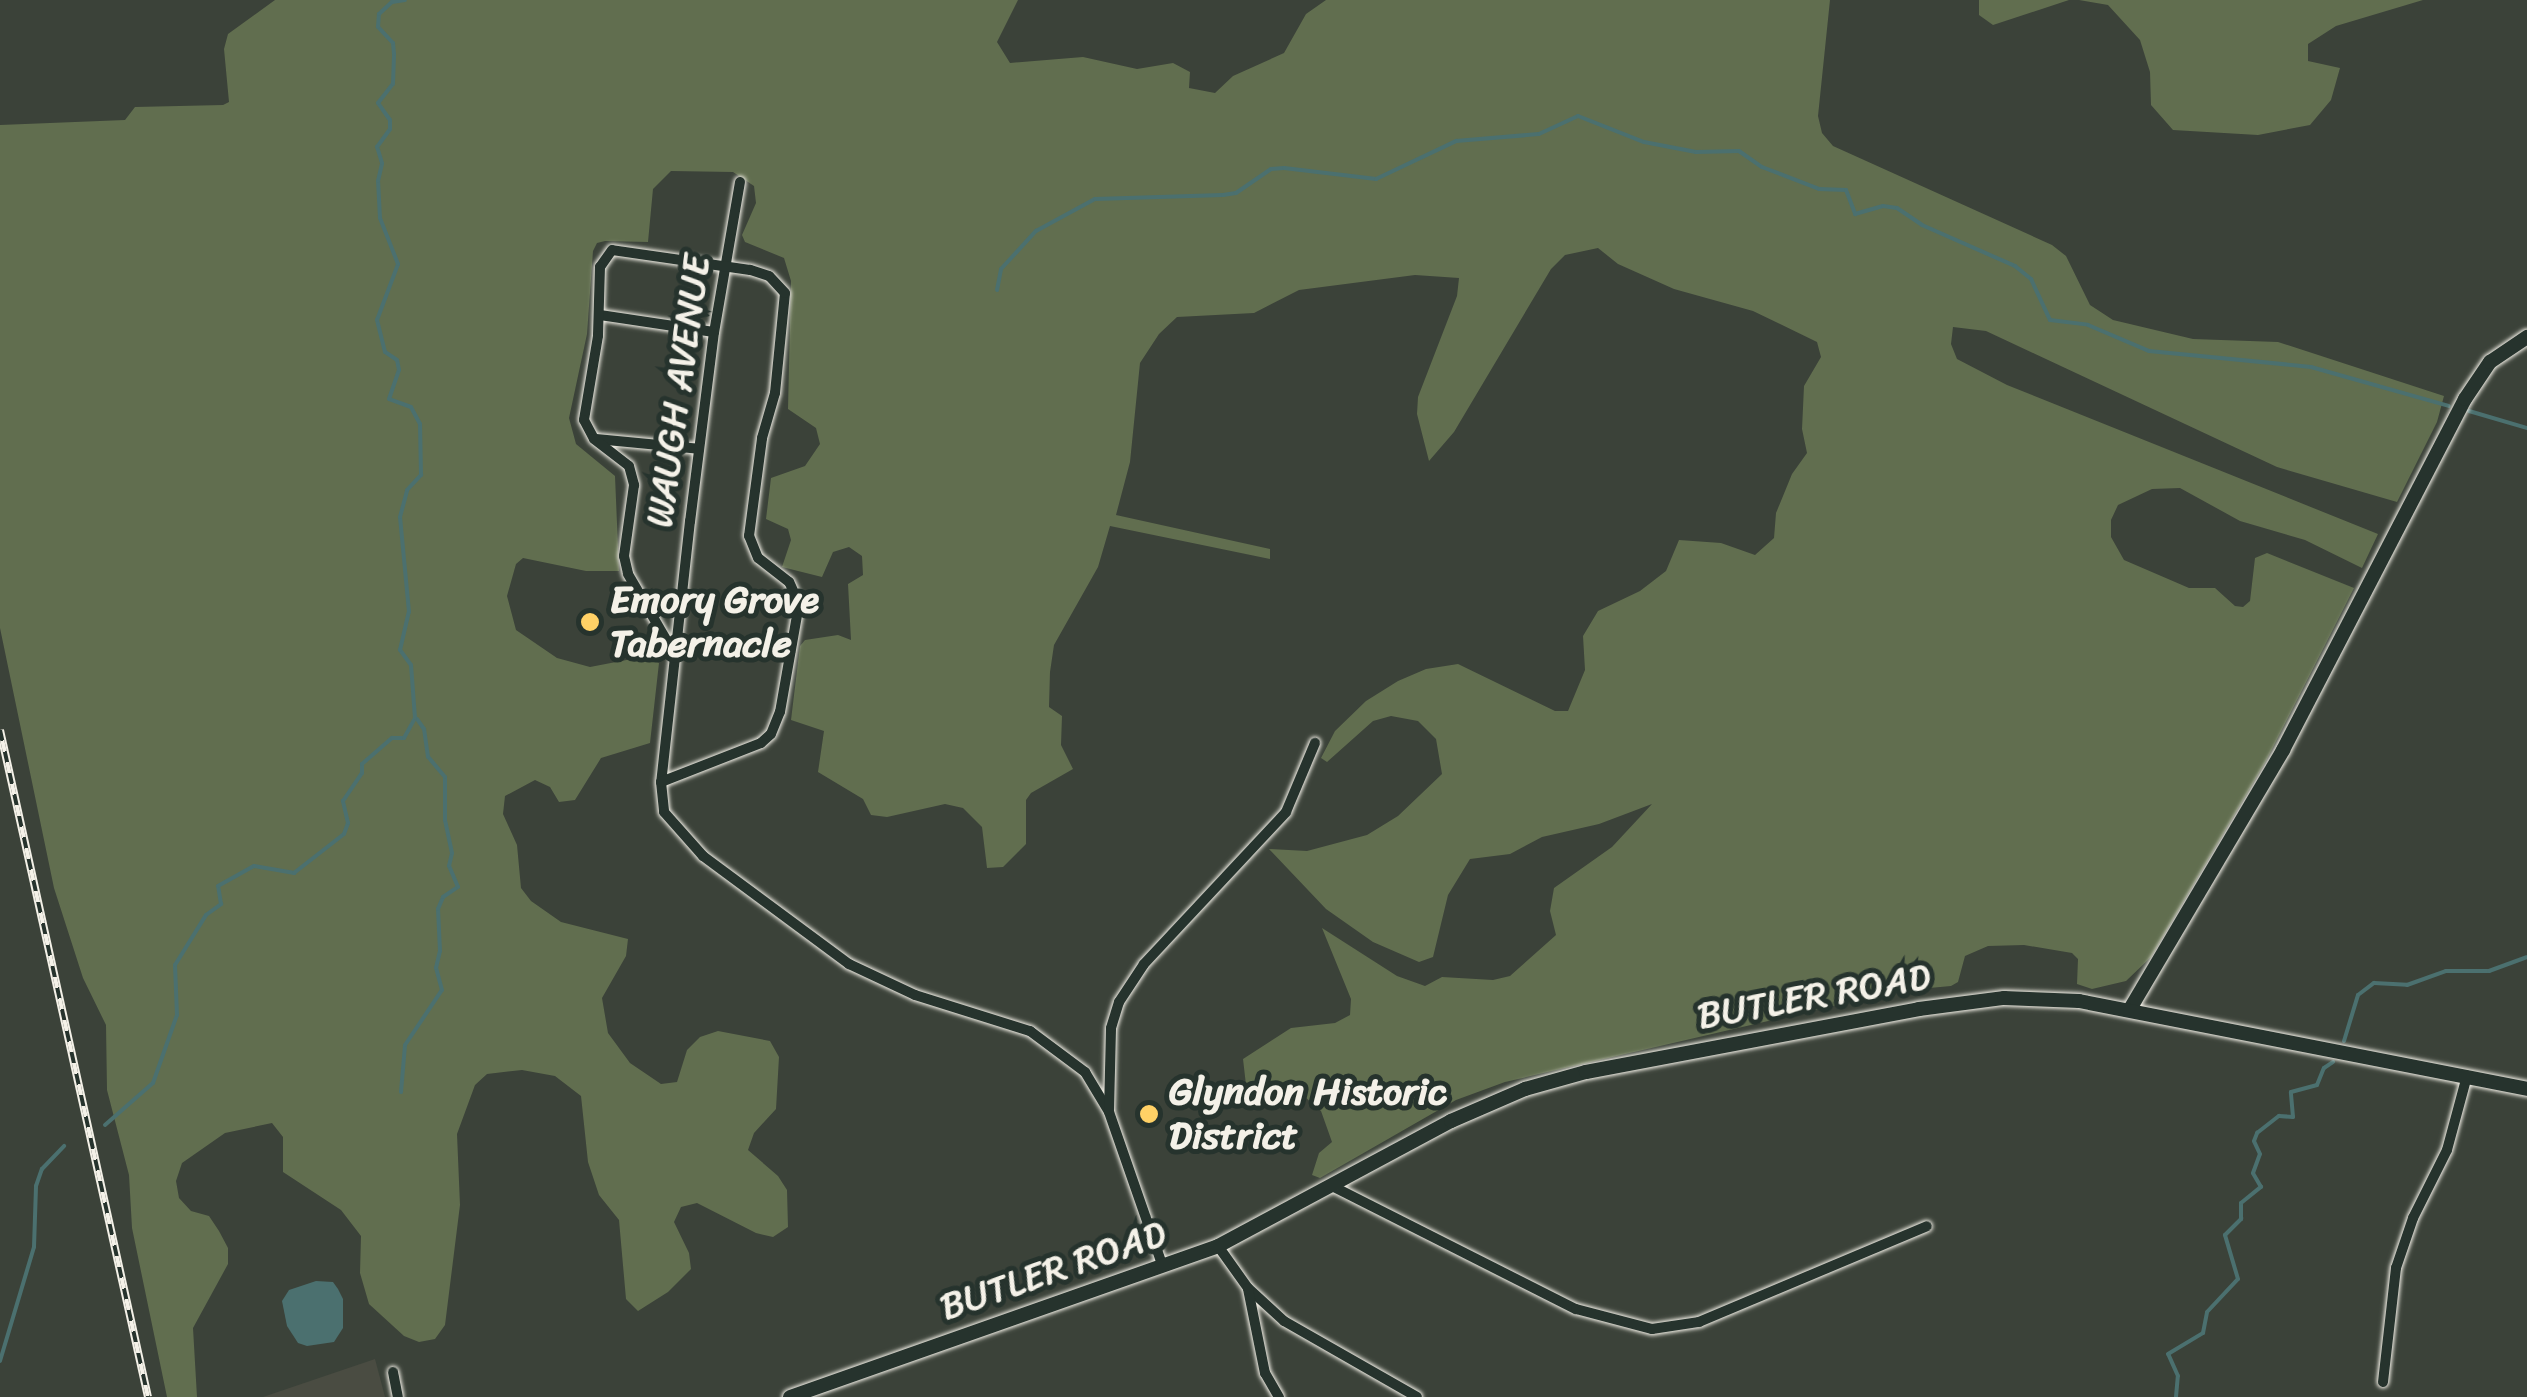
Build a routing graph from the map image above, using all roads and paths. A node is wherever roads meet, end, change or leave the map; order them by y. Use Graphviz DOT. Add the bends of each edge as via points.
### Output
graph roads {
  1 [pos="740,182"];
  2 [pos="723,268"];
  3 [pos="600,315"];
  4 [pos="714,332"];
  5 [pos="2527,337"];
  6 [pos="594,439"];
  7 [pos="700,449"];
  8 [pos="674,653"];
  9 [pos="1315,744"];
  10 [pos="661,782"];
  11 [pos="2130,1009"];
  12 [pos="2467,1076"];
  13 [pos="2527,1089"];
  14 [pos="1109,1112"];
  15 [pos="1334,1186"];
  16 [pos="1926,1226"];
  17 [pos="1218,1246"];
  18 [pos="1163,1267"];
  19 [pos="1248,1288"];
  20 [pos="393,1372"];
  21 [pos="2383,1382"];
  22 [pos="398,1397"];
  23 [pos="790,1397"];
  24 [pos="1279,1397"];
  25 [pos="1418,1397"];
  1 -- 2 [label="street, WAUGH AVENUE"];
  2 -- 3 [label="street" via="612,250 600,267"];
  2 -- 4 [label="street, WAUGH AVENUE"];
  2 -- 10 [label="street" via="761,273 782,285 775,392 750,536 758,558 789,582 799,604 771,734"];
  3 -- 4 [label="street"];
  3 -- 6 [label="street" via="583,409"];
  4 -- 7 [label="street, WAUGH AVENUE"];
  5 -- 11 [label="main road" via="2490,362 2464,399 2266,779"];
  6 -- 7 [label="street"];
  6 -- 8 [label="street" via="625,459 633,475 628,574"];
  7 -- 8 [label="street, WAUGH AVENUE"];
  8 -- 10 [label="street, WAUGH AVENUE"];
  9 -- 14 [label="street" via="1286,812 1144,964 1119,1002 1109,1043"];
  10 -- 14 [label="street, WAUGH AVENUE" via="664,812 679,832 780,914 872,976 1048,1040 1086,1072"];
  11 -- 12 [label="main road, BUTLER ROAD"];
  11 -- 15 [label="main road, BUTLER ROAD" via="2050,999 1962,1002 1586,1072 1490,1103"];
  12 -- 13 [label="main road, BUTLER ROAD"];
  12 -- 21 [label="street" via="2450,1140 2396,1268"];
  14 -- 18 [label="street"];
  15 -- 16 [label="street" via="1576,1309 1652,1329 1699,1322"];
  15 -- 17 [label="main road, BUTLER ROAD"];
  17 -- 18 [label="main road, BUTLER ROAD"];
  17 -- 19 [label="street"];
  18 -- 23 [label="main road, BUTLER ROAD"];
  19 -- 24 [label="street" via="1265,1372"];
  19 -- 25 [label="street" via="1284,1320"];
  20 -- 22 [label="street"];
}
